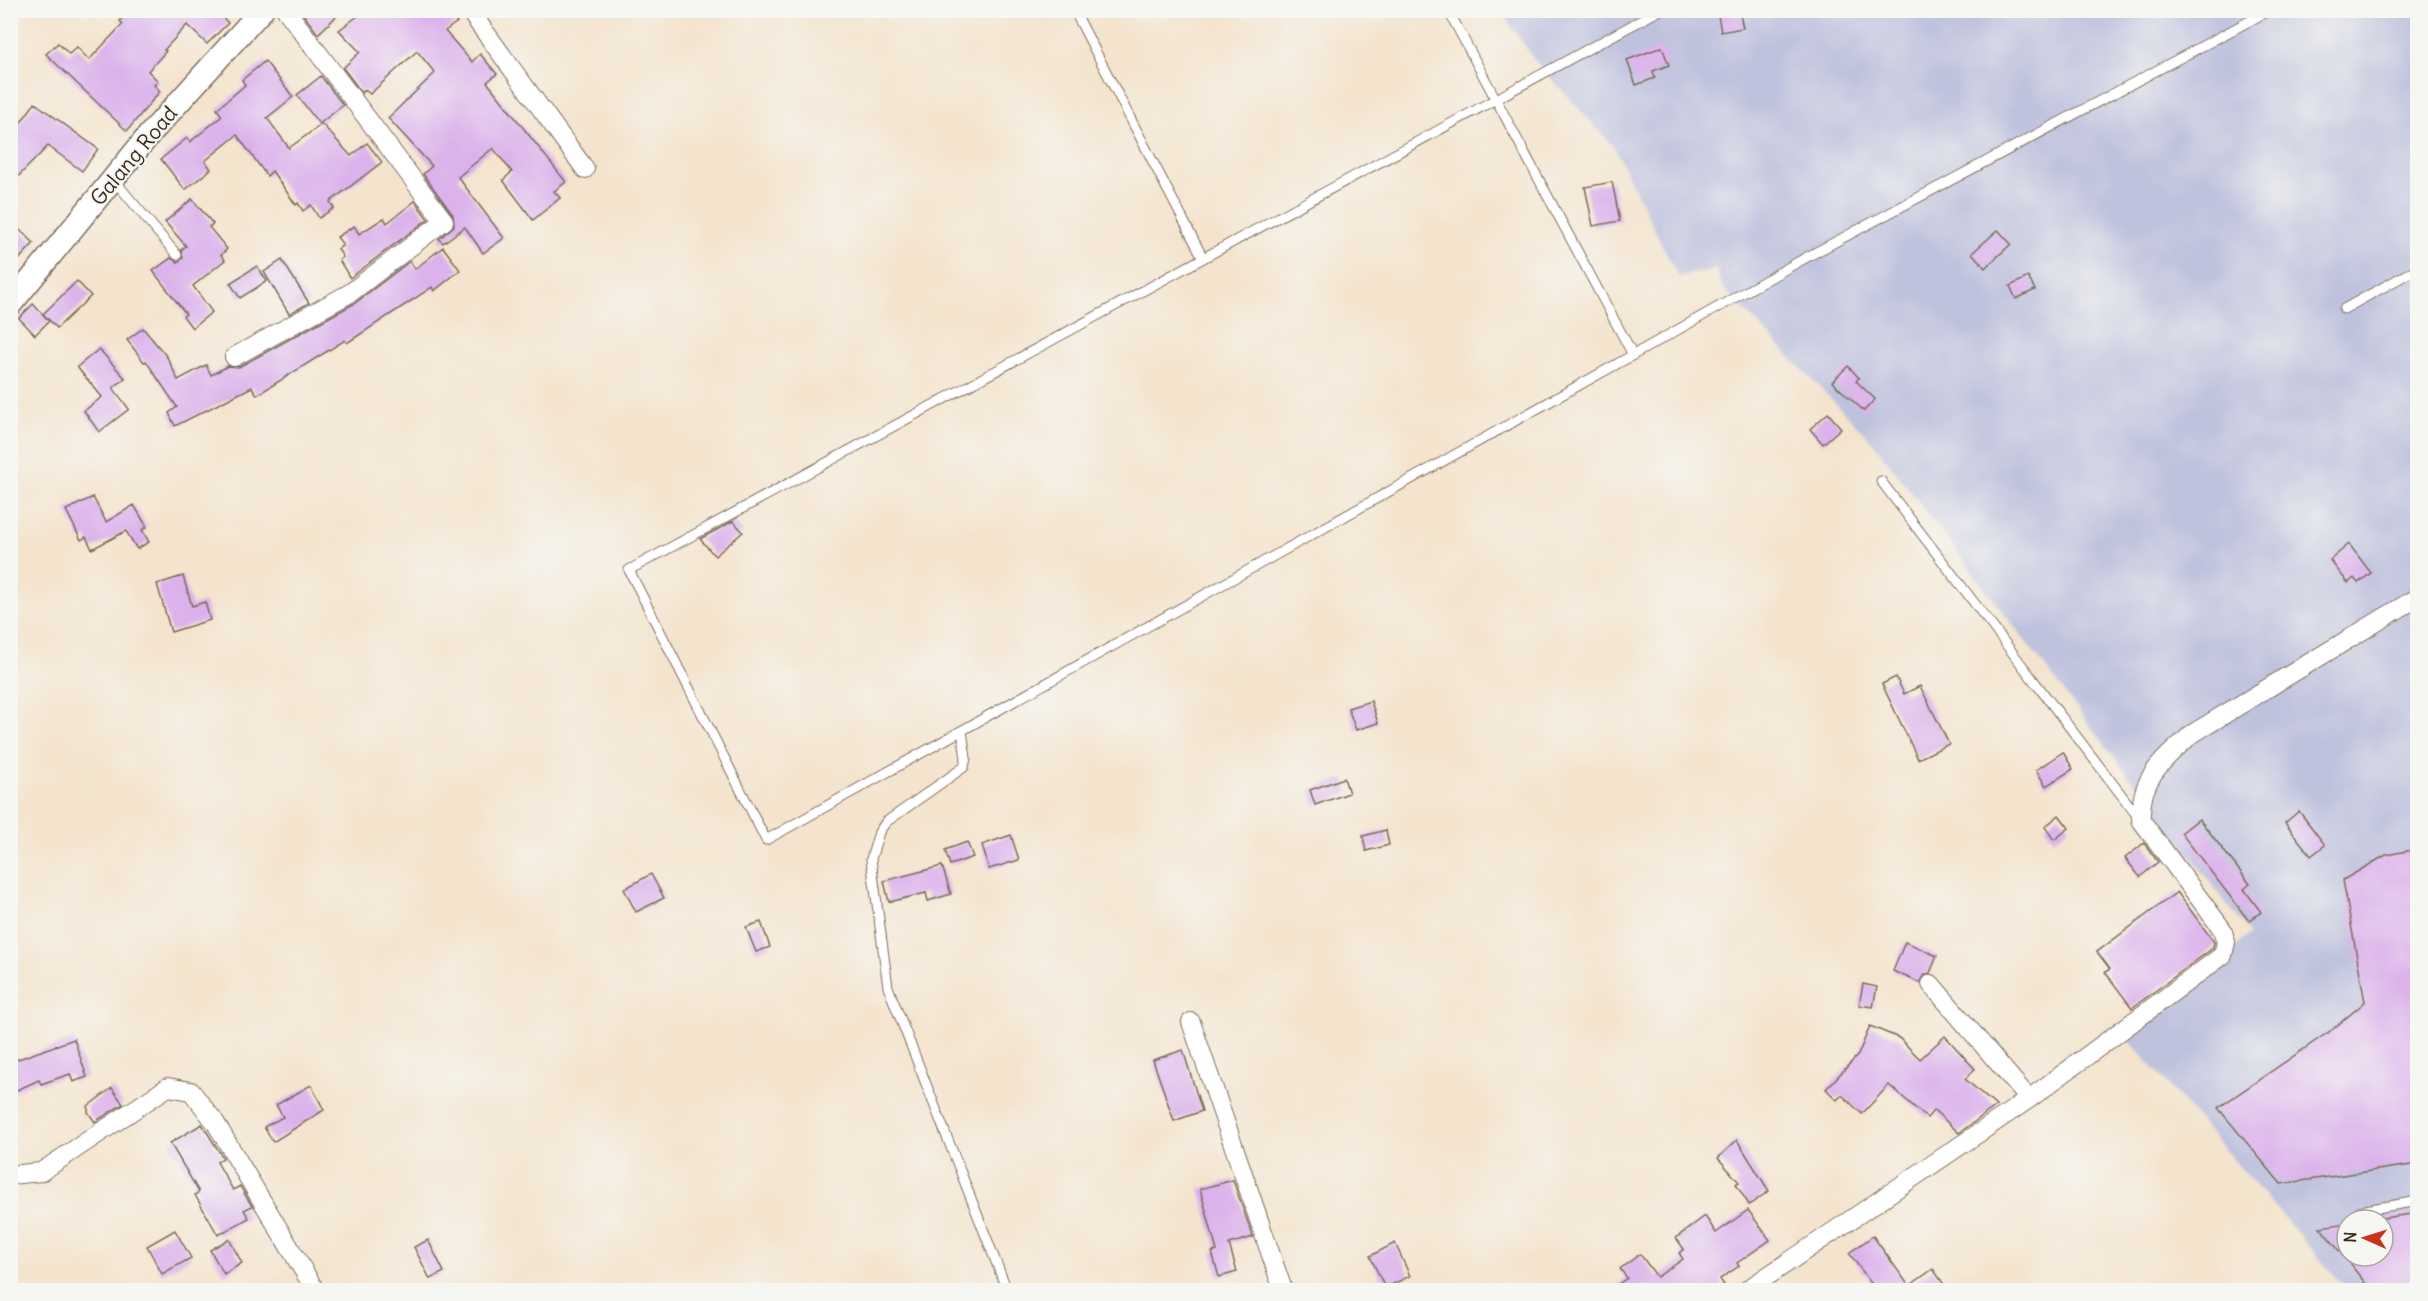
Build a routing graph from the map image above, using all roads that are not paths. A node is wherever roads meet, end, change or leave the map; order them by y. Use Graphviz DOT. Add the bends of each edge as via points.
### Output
graph roads {
  1 [pos="262,10"];
  2 [pos="286,10"];
  3 [pos="469,10"];
  4 [pos="1074,10"];
  5 [pos="1448,10"];
  6 [pos="1660,10"];
  7 [pos="2270,10"];
  8 [pos="1496,98"];
  9 [pos="585,169"];
  10 [pos="113,179"];
  11 [pos="177,255"];
  12 [pos="1203,258"];
  13 [pos="2418,268"];
  14 [pos="10,304"];
  15 [pos="2344,309"];
  16 [pos="1633,355"];
  17 [pos="234,357"];
  18 [pos="1881,481"];
  19 [pos="2418,597"];
  20 [pos="962,731"];
  21 [pos="2141,820"];
  22 [pos="1931,984"];
  23 [pos="1191,1022"];
  24 [pos="2029,1099"];
  25 [pos="10,1175"];
  26 [pos="2418,1201"];
  27 [pos="2377,1208"];
  28 [pos="315,1290"];
  29 [pos="1007,1290"];
  30 [pos="1282,1290"];
  31 [pos="1747,1290"];
  1 -- 10 [label="street, Galang Road"];
  2 -- 17 [label="street" via="444,221 350,293"];
  3 -- 9 [label="street"];
  4 -- 12 [label="lane"];
  5 -- 8 [label="lane"];
  6 -- 8 [label="lane"];
  7 -- 16 [label="lane" via="1807,257"];
  8 -- 12 [label="lane"];
  8 -- 16 [label="lane"];
  10 -- 11 [label="lane"];
  10 -- 14 [label="street, Galang Road"];
  12 -- 20 [label="lane" via="629,570 766,840"];
  13 -- 15 [label="lane"];
  16 -- 20 [label="lane"];
  18 -- 21 [label="lane"];
  19 -- 21 [label="street" via="2192,734 2161,762 2140,798"];
  20 -- 29 [label="lane" via="964,767 886,822 876,839 872,860 888,987"];
  21 -- 24 [label="street" via="2222,929 2226,942 2223,955"];
  22 -- 24 [label="street"];
  23 -- 30 [label="street"];
  24 -- 31 [label="street"];
  25 -- 28 [label="street" via="41,1172 168,1087 191,1091 215,1122"];
  26 -- 27 [label="lane"];
}
